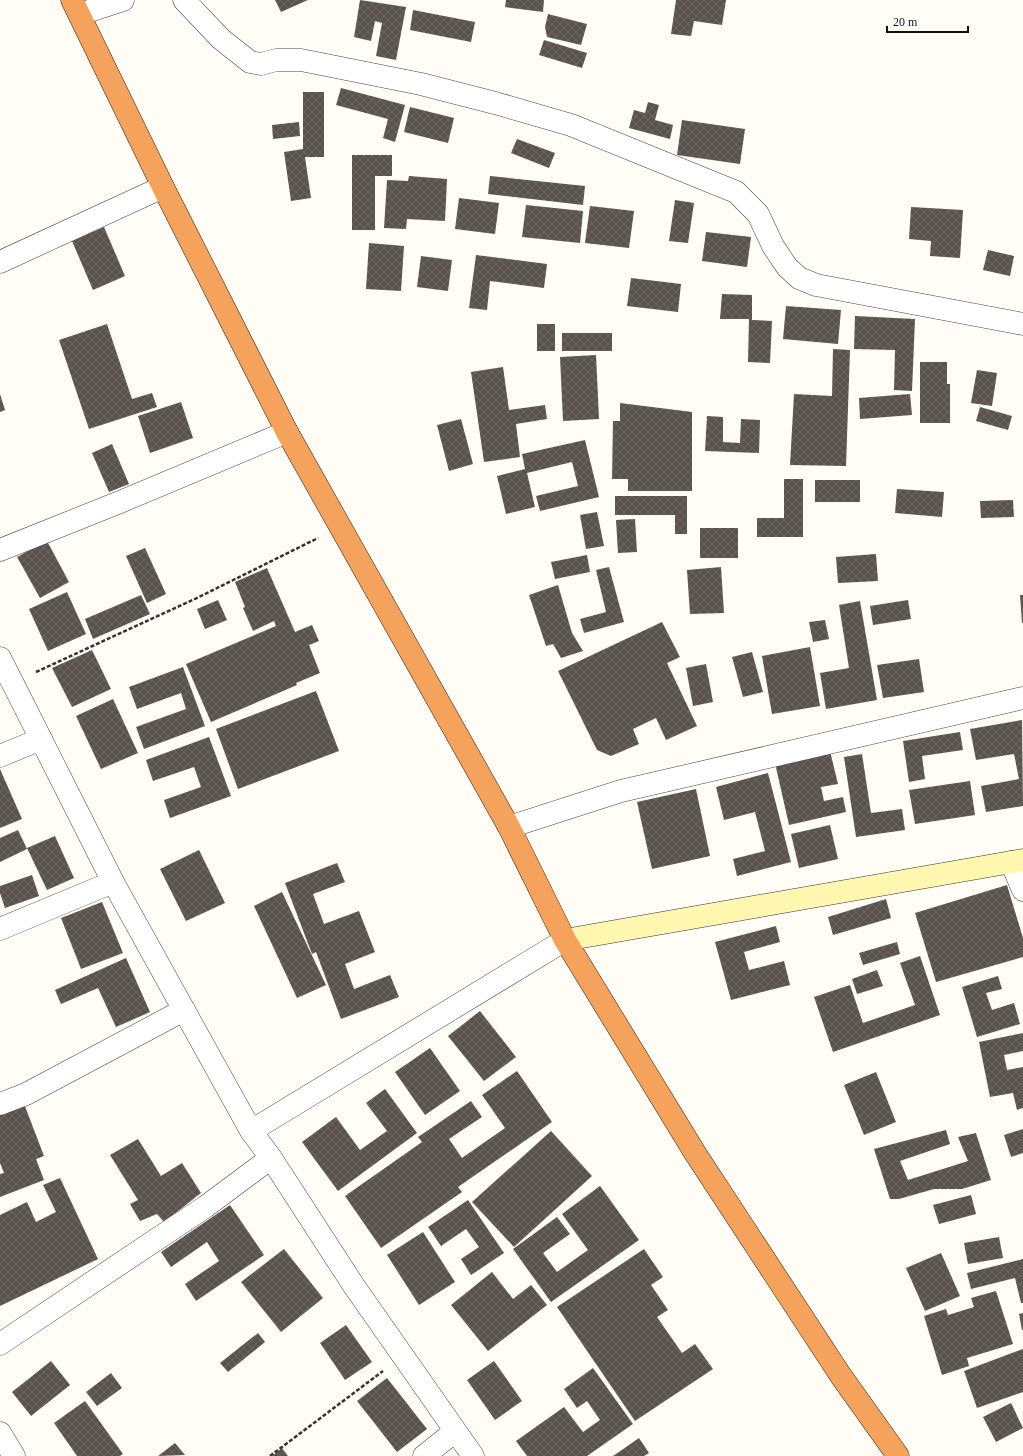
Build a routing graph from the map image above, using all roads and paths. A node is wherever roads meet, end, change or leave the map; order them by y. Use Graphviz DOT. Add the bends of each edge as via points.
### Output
graph roads {
  1 [pos="123,0"];
  2 [pos="184,0"];
  3 [pos="76,7"];
  4 [pos="163,187"];
  5 [pos="0,262"];
  6 [pos="1023,324"];
  7 [pos="287,432"];
  8 [pos="340,526"];
  9 [pos="0,550"];
  10 [pos="1,662"];
  11 [pos="12,682"];
  12 [pos="1023,698"];
  13 [pos="41,739"];
  14 [pos="0,756"];
  15 [pos="508,827"];
  16 [pos="1017,861"];
  17 [pos="113,882"];
  18 [pos="1023,890"];
  19 [pos="0,928"];
  20 [pos="565,940"];
  21 [pos="184,1010"];
  22 [pos="0,1104"];
  23 [pos="251,1131"];
  24 [pos="271,1158"];
  25 [pos="0,1344"];
  26 [pos="402,1356"];
  27 [pos="454,1432"];
  28 [pos="0,1433"];
  29 [pos="14,1456"];
  30 [pos="270,1456"];
  31 [pos="424,1456"];
  32 [pos="473,1456"];
  33 [pos="898,1456"];
  1 -- 3 [label="street"];
  2 -- 6 [label="street" via="221,39 250,62 262,64 276,60 301,60 495,102 571,125 736,192 758,214 787,267 799,278 816,285"];
  3 -- 4 [label="highway"];
  4 -- 5 [label="street"];
  4 -- 7 [label="highway"];
  7 -- 8 [label="highway"];
  7 -- 9 [label="street"];
  8 -- 11 [label="path" via="199,597"];
  8 -- 15 [label="highway"];
  10 -- 11 [label="street"];
  11 -- 13 [label="street"];
  12 -- 15 [label="street" via="621,791"];
  13 -- 14 [label="street"];
  13 -- 17 [label="street"];
  15 -- 20 [label="highway"];
  16 -- 18 [label="street"];
  16 -- 20 [label="street"];
  17 -- 19 [label="street"];
  17 -- 21 [label="street"];
  20 -- 23 [label="street"];
  20 -- 33 [label="highway" via="695,1153 841,1376"];
  21 -- 22 [label="street" via="26,1094"];
  21 -- 23 [label="street"];
  23 -- 24 [label="street"];
  24 -- 25 [label="street" via="205,1207"];
  24 -- 26 [label="street"];
  26 -- 27 [label="street"];
  26 -- 30 [label="path"];
  27 -- 31 [label="street"];
  27 -- 32 [label="street"];
  28 -- 29 [label="street"];
}
